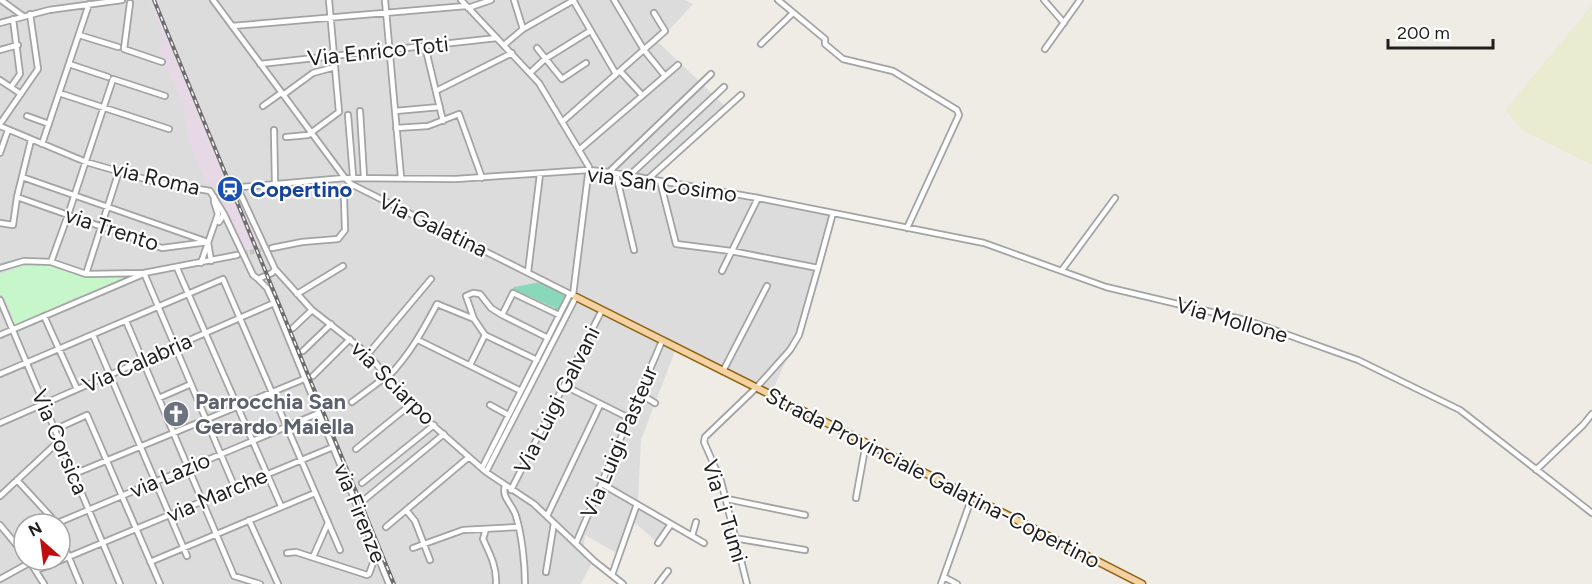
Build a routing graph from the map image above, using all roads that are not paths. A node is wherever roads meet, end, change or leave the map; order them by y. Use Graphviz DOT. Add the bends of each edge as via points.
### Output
graph roads {
  1 [pos="1,0"];
  2 [pos="73,0"];
  3 [pos="122,0"];
  4 [pos="213,0"];
  5 [pos="329,0"];
  6 [pos="385,0"];
  7 [pos="461,0"];
  8 [pos="491,0"];
  9 [pos="514,0"];
  10 [pos="574,0"];
  11 [pos="614,0"];
  12 [pos="778,0"];
  13 [pos="1044,0"];
  14 [pos="1080,0"];
  15 [pos="97,2"];
  16 [pos="130,3"];
  17 [pos="89,4"];
  18 [pos="80,5"];
  19 [pos="467,7"];
  20 [pos="386,13"];
  21 [pos="793,13"];
  22 [pos="30,14"];
  23 [pos="654,14"];
  24 [pos="24,16"];
  25 [pos="331,17"];
  26 [pos="13,19"];
  27 [pos="0,23"];
  28 [pos="1064,23"];
  29 [pos="232,26"];
  30 [pos="523,29"];
  31 [pos="590,32"];
  32 [pos="79,35"];
  33 [pos="497,38"];
  34 [pos="761,44"];
  35 [pos="18,45"];
  36 [pos="504,45"];
  37 [pos="425,46"];
  38 [pos="118,47"];
  39 [pos="537,48"];
  40 [pos="389,49"];
  41 [pos="1045,49"];
  42 [pos="0,50"];
  43 [pos="644,50"];
  44 [pos="512,53"];
  45 [pos="333,55"];
  46 [pos="545,59"];
  47 [pos="162,62"];
  48 [pos="586,63"];
  49 [pos="69,64"];
  50 [pos="260,64"];
  51 [pos="678,65"];
  52 [pos="335,68"];
  53 [pos="618,72"];
  54 [pos="530,73"];
  55 [pos="711,74"];
  56 [pos="665,76"];
  57 [pos="110,78"];
  58 [pos="0,80"];
  59 [pos="11,87"];
  60 [pos="724,87"];
  61 [pos="436,91"];
  62 [pos="59,93"];
  63 [pos="21,94"];
  64 [pos="282,94"];
  65 [pos="642,95"];
  66 [pos="741,95"];
  67 [pos="165,96"];
  68 [pos="263,106"];
  69 [pos="440,107"];
  70 [pos="103,108"];
  71 [pos="360,111"];
  72 [pos="395,111"];
  73 [pos="348,115"];
  74 [pos="27,116"];
  75 [pos="443,121"];
  76 [pos="562,122"];
  77 [pos="49,124"];
  78 [pos="0,125"];
  79 [pos="396,128"];
  80 [pos="168,129"];
  81 [pos="8,130"];
  82 [pos="274,130"];
  83 [pos="311,133"];
  84 [pos="286,137"];
  85 [pos="31,140"];
  86 [pos="42,144"];
  87 [pos="579,150"];
  88 [pos="0,151"];
  89 [pos="86,162"];
  90 [pos="588,170"];
  91 [pos="119,171"];
  92 [pos="609,172"];
  93 [pos="540,174"];
  94 [pos="616,174"];
  95 [pos="353,176"];
  96 [pos="629,176"];
  97 [pos="22,177"];
  98 [pos="364,177"];
  99 [pos="401,177"];
  100 [pos="345,178"];
  101 [pos="483,178"];
  102 [pos="648,179"];
  103 [pos="660,181"];
  104 [pos="275,183"];
  105 [pos="351,184"];
  106 [pos="74,196"];
  107 [pos="215,196"];
  108 [pos="17,197"];
  109 [pos="758,198"];
  110 [pos="1115,198"];
  111 [pos="107,207"];
  112 [pos="832,213"];
  113 [pos="218,214"];
  114 [pos="224,214"];
  115 [pos="68,215"];
  116 [pos="219,222"];
  117 [pos="228,222"];
  118 [pos="0,223"];
  119 [pos="100,227"];
  120 [pos="214,227"];
  121 [pos="907,228"];
  122 [pos="187,234"];
  123 [pos="208,242"];
  124 [pos="186,246"];
  125 [pos="273,248"];
  126 [pos="208,249"];
  127 [pos="634,250"];
  128 [pos="731,251"];
  129 [pos="237,255"];
  130 [pos="222,259"];
  131 [pos="211,261"];
  132 [pos="51,262"];
  133 [pos="201,263"];
  134 [pos="343,266"];
  135 [pos="177,268"];
  136 [pos="818,268"];
  137 [pos="0,269"];
  138 [pos="275,269"];
  139 [pos="1062,270"];
  140 [pos="528,272"];
  141 [pos="722,272"];
  142 [pos="144,273"];
  143 [pos="86,274"];
  144 [pos="258,279"];
  145 [pos="431,279"];
  146 [pos="767,286"];
  147 [pos="188,294"];
  148 [pos="297,294"];
  149 [pos="573,295"];
  150 [pos="0,300"];
  151 [pos="274,303"];
  152 [pos="158,307"];
  153 [pos="312,310"];
  154 [pos="602,310"];
  155 [pos="502,315"];
  156 [pos="560,315"];
  157 [pos="44,316"];
  158 [pos="240,318"];
  159 [pos="474,319"];
  160 [pos="126,321"];
  161 [pos="331,324"];
  162 [pos="293,328"];
  163 [pos="13,330"];
  164 [pos="205,334"];
  165 [pos="0,335"];
  166 [pos="93,335"];
  167 [pos="485,335"];
  168 [pos="548,338"];
  169 [pos="350,339"];
  170 [pos="418,340"];
  171 [pos="662,341"];
  172 [pos="175,347"];
  173 [pos="59,349"];
  174 [pos="303,351"];
  175 [pos="368,354"];
  176 [pos="537,360"];
  177 [pos="143,361"];
  178 [pos="26,363"];
  179 [pos="470,365"];
  180 [pos="723,371"];
  181 [pos="0,374"];
  182 [pos="110,376"];
  183 [pos="313,376"];
  184 [pos="387,377"];
  185 [pos="304,379"];
  186 [pos="190,384"];
  187 [pos="565,386"];
  188 [pos="756,388"];
  189 [pos="77,390"];
  190 [pos="521,391"];
  191 [pos="273,392"];
  192 [pos="640,394"];
  193 [pos="159,398"];
  194 [pos="352,402"];
  195 [pos="655,403"];
  196 [pos="44,404"];
  197 [pos="410,405"];
  198 [pos="490,405"];
  199 [pos="600,405"];
  200 [pos="239,406"];
  201 [pos="319,413"];
  202 [pos="1592,414"];
  203 [pos="508,415"];
  204 [pos="629,418"];
  205 [pos="206,420"];
  206 [pos="0,423"];
  207 [pos="434,425"];
  208 [pos="286,427"];
  209 [pos="54,430"];
  210 [pos="173,434"];
  211 [pos="444,434"];
  212 [pos="253,440"];
  213 [pos="59,441"];
  214 [pos="866,443"];
  215 [pos="140,447"];
  216 [pos="333,447"];
  217 [pos="356,449"];
  218 [pos="221,454"];
  219 [pos="469,457"];
  220 [pos="301,460"];
  221 [pos="106,462"];
  222 [pos="188,468"];
  223 [pos="484,470"];
  224 [pos="1536,470"];
  225 [pos="74,474"];
  226 [pos="267,474"];
  227 [pos="18,480"];
  228 [pos="155,482"];
  229 [pos="362,483"];
  230 [pos="602,484"];
  231 [pos="505,486"];
  232 [pos="235,488"];
  233 [pos="512,490"];
  234 [pos="315,493"];
  235 [pos="0,496"];
  236 [pos="121,496"];
  237 [pos="972,497"];
  238 [pos="855,498"];
  239 [pos="364,500"];
  240 [pos="727,500"];
  241 [pos="202,501"];
  242 [pos="637,504"];
  243 [pos="281,506"];
  244 [pos="88,510"];
  245 [pos="406,510"];
  246 [pos="47,512"];
  247 [pos="1592,513"];
  248 [pos="168,515"];
  249 [pos="804,515"];
  250 [pos="547,516"];
  251 [pos="72,517"];
  252 [pos="249,520"];
  253 [pos="696,522"];
  254 [pos="554,523"];
  255 [pos="328,524"];
  256 [pos="671,524"];
  257 [pos="0,525"];
  258 [pos="518,526"];
  259 [pos="386,527"];
  260 [pos="135,529"];
  261 [pos="486,529"];
  262 [pos="216,534"];
  263 [pos="692,536"];
  264 [pos="734,538"];
  265 [pos="12,540"];
  266 [pos="102,543"];
  267 [pos="576,543"];
  268 [pos="658,543"];
  269 [pos="704,543"];
  270 [pos="423,544"];
  271 [pos="183,548"];
  272 [pos="413,548"];
  273 [pos="340,550"];
  274 [pos="805,550"];
  275 [pos="287,553"];
  276 [pos="72,556"];
  277 [pos="187,556"];
  278 [pos="313,558"];
  279 [pos="378,559"];
  280 [pos="430,560"];
  281 [pos="150,562"];
  282 [pos="72,564"];
  283 [pos="668,571"];
  284 [pos="546,572"];
  285 [pos="612,575"];
  286 [pos="944,577"];
  287 [pos="2,578"];
  288 [pos="9,584"];
  289 [pos="80,584"];
  290 [pos="120,584"];
  291 [pos="160,584"];
  292 [pos="260,584"];
  293 [pos="278,584"];
  294 [pos="389,584"];
  295 [pos="496,584"];
  296 [pos="525,584"];
  297 [pos="622,584"];
  298 [pos="658,584"];
  299 [pos="747,584"];
  300 [pos="941,584"];
  301 [pos="957,584"];
  302 [pos="1142,584"];
  1 -- 24 [label="street"];
  2 -- 18 [label="street"];
  3 -- 15 [label="street"];
  4 -- 29 [label="street, Via Galatina"];
  5 -- 25 [label="street"];
  6 -- 20 [label="street"];
  7 -- 19 [label="street"];
  8 -- 19 [label="street"];
  9 -- 30 [label="street"];
  10 -- 30 [label="street"];
  10 -- 31 [label="street"];
  11 -- 43 [label="street"];
  12 -- 21 [label="street"];
  13 -- 28 [label="street"];
  14 -- 28 [label="street"];
  15 -- 17 [label="street"];
  16 -- 47 [label="street" via="124,49"];
  17 -- 18 [label="street"];
  17 -- 32 [label="street"];
  18 -- 22 [label="street"];
  19 -- 20 [label="street"];
  19 -- 33 [label="street"];
  20 -- 25 [label="street"];
  20 -- 40 [label="street"];
  21 -- 34 [label="street"];
  21 -- 121 [label="street" via="843,59 893,71 957,110 959,115"];
  22 -- 24 [label="street"];
  22 -- 63 [label="street" via="38,69"];
  23 -- 43 [label="street" via="665,31"];
  24 -- 26 [label="street"];
  25 -- 29 [label="street"];
  25 -- 45 [label="street"];
  26 -- 27 [label="street"];
  26 -- 35 [label="street"];
  28 -- 41 [label="street"];
  29 -- 50 [label="street, Via Galatina"];
  30 -- 36 [label="street"];
  31 -- 46 [label="street"];
  31 -- 53 [label="street"];
  32 -- 38 [label="street"];
  32 -- 49 [label="street"];
  33 -- 36 [label="street"];
  33 -- 37 [label="street, Via Enrico Toti"];
  35 -- 42 [label="street"];
  35 -- 59 [label="street" via="20,74"];
  36 -- 44 [label="street"];
  37 -- 40 [label="street, Via Enrico Toti"];
  37 -- 61 [label="street"];
  39 -- 46 [label="street"];
  40 -- 45 [label="street, Via Enrico Toti"];
  40 -- 72 [label="street"];
  43 -- 53 [label="street"];
  43 -- 56 [label="street"];
  44 -- 54 [label="street"];
  44 -- 61 [label="street"];
  45 -- 50 [label="street, Via Enrico Toti"];
  45 -- 52 [label="street"];
  46 -- 48 [label="street" via="562,79"];
  46 -- 54 [label="street"];
  49 -- 57 [label="street"];
  49 -- 62 [label="street"];
  50 -- 64 [label="street, Via Galatina"];
  51 -- 56 [label="street"];
  52 -- 64 [label="street" via="313,73"];
  52 -- 83 [label="street" via="339,112"];
  53 -- 65 [label="street"];
  53 -- 76 [label="street"];
  54 -- 76 [label="street"];
  55 -- 92 [label="street"];
  56 -- 65 [label="street"];
  57 -- 67 [label="street"];
  57 -- 70 [label="street"];
  58 -- 59 [label="street"];
  59 -- 63 [label="street"];
  60 -- 96 [label="street"];
  61 -- 69 [label="street"];
  62 -- 70 [label="street"];
  62 -- 77 [label="street"];
  63 -- 78 [label="street"];
  64 -- 68 [label="street"];
  64 -- 83 [label="street, Via Galatina"];
  65 -- 87 [label="street"];
  66 -- 102 [label="street"];
  69 -- 72 [label="street"];
  69 -- 75 [label="street"];
  70 -- 80 [label="street"];
  70 -- 89 [label="street"];
  71 -- 98 [label="street"];
  72 -- 79 [label="street"];
  73 -- 95 [label="street"];
  74 -- 77 [label="street"];
  75 -- 79 [label="street"];
  75 -- 101 [label="street" via="459,114"];
  76 -- 87 [label="street"];
  77 -- 86 [label="street"];
  78 -- 81 [label="street, via Roma"];
  79 -- 99 [label="street"];
  81 -- 85 [label="street, via Roma"];
  81 -- 88 [label="street"];
  82 -- 104 [label="street"];
  83 -- 84 [label="street"];
  83 -- 100 [label="street, Via Galatina"];
  85 -- 86 [label="street, via Roma"];
  85 -- 97 [label="street"];
  86 -- 89 [label="street, via Roma"];
  87 -- 90 [label="street"];
  89 -- 91 [label="street, via Roma"];
  89 -- 106 [label="street"];
  90 -- 92 [label="street, via San Cosimo"];
  90 -- 93 [label="street, via San Cosimo"];
  90 -- 149 [label="street"];
  91 -- 107 [label="street, via Roma" via="210,191"];
  91 -- 111 [label="street"];
  92 -- 94 [label="street, via San Cosimo"];
  93 -- 101 [label="street, via San Cosimo"];
  93 -- 140 [label="street"];
  94 -- 96 [label="street, via San Cosimo"];
  94 -- 127 [label="street"];
  95 -- 98 [label="street, via San Cosimo"];
  95 -- 100 [label="street, via San Cosimo"];
  96 -- 102 [label="street, via San Cosimo"];
  97 -- 106 [label="street"];
  97 -- 108 [label="street"];
  98 -- 99 [label="street, via San Cosimo"];
  99 -- 101 [label="street, via San Cosimo"];
  100 -- 104 [label="street"];
  100 -- 105 [label="street, Via Galatina"];
  102 -- 103 [label="street, via San Cosimo"];
  103 -- 109 [label="street, via San Cosimo"];
  103 -- 128 [label="street" via="676,244"];
  104 -- 138 [label="street" via="242,187 239,191"];
  105 -- 125 [label="street" via="344,198 345,230 338,239"];
  105 -- 140 [label="street, Via Galatina"];
  106 -- 111 [label="street"];
  106 -- 115 [label="street"];
  107 -- 113 [label="street"];
  107 -- 114 [label="street, via Roma"];
  108 -- 115 [label="street, via Trento"];
  108 -- 118 [label="street" via="13,225"];
  109 -- 112 [label="street, via San Cosimo"];
  109 -- 128 [label="street"];
  110 -- 139 [label="street"];
  111 -- 119 [label="street"];
  111 -- 122 [label="street"];
  112 -- 121 [label="street, Via Mollone"];
  112 -- 136 [label="street"];
  113 -- 114 [label="street"];
  113 -- 120 [label="street"];
  114 -- 116 [label="street"];
  114 -- 117 [label="street, via Roma"];
  115 -- 119 [label="street, via Trento"];
  115 -- 132 [label="street"];
  116 -- 117 [label="street"];
  116 -- 120 [label="street"];
  117 -- 144 [label="street, via Roma"];
  119 -- 124 [label="street, via Trento" via="162,248"];
  119 -- 143 [label="street"];
  120 -- 123 [label="street"];
  121 -- 139 [label="street, Via Mollone" via="984,243"];
  122 -- 123 [label="street"];
  122 -- 124 [label="street"];
  123 -- 124 [label="street, via Trento"];
  123 -- 126 [label="street"];
  126 -- 130 [label="street"];
  126 -- 131 [label="street"];
  126 -- 133 [label="street"];
  128 -- 136 [label="street"];
  128 -- 141 [label="street"];
  129 -- 130 [label="street"];
  130 -- 131 [label="street"];
  131 -- 133 [label="street"];
  132 -- 137 [label="street" via="24,261"];
  132 -- 143 [label="street"];
  133 -- 135 [label="street"];
  134 -- 148 [label="street"];
  135 -- 142 [label="street"];
  135 -- 147 [label="street"];
  136 -- 188 [label="street" via="799,335"];
  138 -- 144 [label="street"];
  138 -- 148 [label="street, via Sciarpo"];
  139 -- 224 [label="street, Via Mollone" via="1106,287 1249,321 1358,360 1461,410"];
  140 -- 149 [label="street, Via Galatina"];
  142 -- 143 [label="street"];
  142 -- 152 [label="street"];
  142 -- 157 [label="street"];
  144 -- 151 [label="street, via Firenze"];
  145 -- 175 [label="street"];
  146 -- 180 [label="street"];
  147 -- 152 [label="street"];
  147 -- 158 [label="street" via="223,279"];
  147 -- 164 [label="street"];
  148 -- 153 [label="street, via Sciarpo"];
  149 -- 154 [label="main road, Strada Provinciale Galatina-Copertino"];
  149 -- 156 [label="street"];
  149 -- 223 [label="street"];
  150 -- 163 [label="street, Via Corsica"];
  151 -- 158 [label="street, Via Calabria"];
  151 -- 185 [label="street, via Firenze"];
  152 -- 160 [label="street"];
  152 -- 172 [label="street"];
  153 -- 161 [label="street, via Sciarpo"];
  153 -- 162 [label="street"];
  154 -- 171 [label="main road, Strada Provinciale Galatina-Copertino"];
  154 -- 187 [label="street, Via Luigi Galvani"];
  155 -- 156 [label="street" via="513,293"];
  155 -- 159 [label="street" via="480,294 473,293 466,296"];
  155 -- 168 [label="street"];
  156 -- 168 [label="street"];
  157 -- 163 [label="street"];
  157 -- 173 [label="street"];
  158 -- 164 [label="street, Via Calabria"];
  158 -- 191 [label="street"];
  159 -- 167 [label="street"];
  159 -- 170 [label="street" via="437,304"];
  160 -- 166 [label="street"];
  160 -- 177 [label="street"];
  161 -- 169 [label="street, via Sciarpo"];
  161 -- 174 [label="street"];
  163 -- 165 [label="street"];
  163 -- 178 [label="street, Via Corsica"];
  164 -- 172 [label="street, Via Calabria"];
  164 -- 200 [label="street"];
  166 -- 173 [label="street"];
  166 -- 182 [label="street"];
  167 -- 176 [label="street"];
  167 -- 179 [label="street"];
  168 -- 176 [label="street"];
  169 -- 175 [label="street, via Sciarpo"];
  169 -- 183 [label="street"];
  170 -- 179 [label="street"];
  170 -- 184 [label="street"];
  171 -- 180 [label="main road, Strada Provinciale Galatina-Copertino"];
  171 -- 192 [label="street, Via Luigi Pasteur"];
  172 -- 177 [label="street, Via Calabria"];
  172 -- 186 [label="street"];
  173 -- 178 [label="street"];
  173 -- 189 [label="street"];
  175 -- 184 [label="street, via Sciarpo"];
  176 -- 190 [label="street"];
  177 -- 182 [label="street, Via Calabria"];
  177 -- 193 [label="street"];
  178 -- 181 [label="street"];
  178 -- 196 [label="street, Via Corsica"];
  179 -- 190 [label="street"];
  180 -- 188 [label="main road, Strada Provinciale Galatina-Copertino"];
  182 -- 189 [label="street, Via Calabria"];
  182 -- 215 [label="street"];
  184 -- 194 [label="street"];
  184 -- 197 [label="street, via Sciarpo"];
  185 -- 191 [label="street"];
  185 -- 201 [label="street, via Firenze"];
  186 -- 193 [label="street"];
  186 -- 205 [label="street"];
  187 -- 199 [label="street"];
  187 -- 233 [label="street, Via Luigi Galvani"];
  188 -- 214 [label="main road, Strada Provinciale Galatina-Copertino"];
  188 -- 240 [label="street, Via Li Tumi" via="705,437"];
  189 -- 196 [label="street, Via Calabria"];
  190 -- 203 [label="street"];
  191 -- 200 [label="street"];
  191 -- 208 [label="street"];
  192 -- 195 [label="street"];
  192 -- 204 [label="street, Via Luigi Pasteur"];
  193 -- 210 [label="street"];
  196 -- 206 [label="street, Via Calabria"];
  196 -- 209 [label="street, Via Corsica"];
  197 -- 207 [label="street, via Sciarpo"];
  197 -- 217 [label="street"];
  198 -- 203 [label="street"];
  199 -- 204 [label="street"];
  199 -- 250 [label="street"];
  200 -- 205 [label="street"];
  200 -- 212 [label="street"];
  201 -- 208 [label="street, via Lazio"];
  201 -- 216 [label="street, via Firenze"];
  202 -- 224 [label="street"];
  203 -- 223 [label="street"];
  204 -- 230 [label="street, Via Luigi Pasteur"];
  205 -- 210 [label="street"];
  205 -- 218 [label="street"];
  207 -- 211 [label="street, via Sciarpo"];
  207 -- 229 [label="street"];
  208 -- 212 [label="street, via Lazio"];
  208 -- 220 [label="street"];
  209 -- 213 [label="street, Via Corsica"];
  209 -- 221 [label="street" via="87,415"];
  210 -- 215 [label="street"];
  210 -- 222 [label="street"];
  211 -- 219 [label="street, via Sciarpo"];
  211 -- 239 [label="street"];
  212 -- 218 [label="street, via Lazio"];
  212 -- 226 [label="street"];
  213 -- 225 [label="street, Via Corsica"];
  213 -- 227 [label="street"];
  214 -- 237 [label="main road, Strada Provinciale Galatina-Copertino"];
  214 -- 238 [label="street"];
  215 -- 221 [label="street"];
  215 -- 228 [label="street"];
  216 -- 220 [label="street, via Marche"];
  216 -- 279 [label="street, via Firenze"];
  218 -- 222 [label="street, via Lazio"];
  218 -- 232 [label="street"];
  219 -- 223 [label="street, via Sciarpo"];
  219 -- 245 [label="street"];
  220 -- 226 [label="street, via Marche"];
  220 -- 234 [label="street"];
  221 -- 225 [label="street"];
  221 -- 236 [label="street"];
  222 -- 228 [label="street, via Lazio"];
  222 -- 241 [label="street"];
  223 -- 231 [label="street, via Sciarpo"];
  224 -- 247 [label="street, Via Mollone"];
  225 -- 244 [label="street, Via Corsica"];
  226 -- 232 [label="street, via Marche"];
  226 -- 243 [label="street"];
  227 -- 235 [label="street"];
  227 -- 246 [label="street"];
  228 -- 236 [label="street, via Lazio"];
  228 -- 248 [label="street"];
  230 -- 242 [label="street"];
  230 -- 267 [label="street, Via Luigi Pasteur"];
  231 -- 233 [label="street, via Sciarpo"];
  231 -- 258 [label="street" via="503,491"];
  232 -- 241 [label="street, via Marche"];
  233 -- 250 [label="street, via Sciarpo"];
  234 -- 243 [label="street"];
  234 -- 255 [label="street"];
  236 -- 244 [label="street, via Lazio"];
  236 -- 260 [label="street"];
  237 -- 286 [label="street"];
  237 -- 302 [label="main road, Strada Provinciale Galatina-Copertino"];
  240 -- 249 [label="street"];
  240 -- 264 [label="street, Via Li Tumi"];
  241 -- 248 [label="street, via Marche"];
  241 -- 262 [label="street"];
  242 -- 256 [label="street"];
  242 -- 285 [label="street"];
  243 -- 252 [label="street"];
  244 -- 251 [label="street, via Lazio"];
  244 -- 266 [label="street, Via Corsica"];
  245 -- 259 [label="street"];
  245 -- 270 [label="street" via="415,521"];
  248 -- 260 [label="street, via Marche"];
  248 -- 271 [label="street"];
  250 -- 254 [label="street, via Sciarpo"];
  252 -- 262 [label="street"];
  252 -- 293 [label="street"];
  253 -- 263 [label="street"];
  254 -- 267 [label="street, via Sciarpo"];
  254 -- 284 [label="street"];
  255 -- 273 [label="street"];
  255 -- 278 [label="street"];
  256 -- 263 [label="street"];
  256 -- 268 [label="street"];
  257 -- 265 [label="street"];
  258 -- 261 [label="street"];
  258 -- 296 [label="street"];
  260 -- 266 [label="street, via Marche"];
  260 -- 281 [label="street"];
  261 -- 270 [label="street" via="464,530"];
  261 -- 295 [label="street" via="483,539 497,572"];
  262 -- 271 [label="street"];
  262 -- 292 [label="street" via="234,576"];
  263 -- 269 [label="street"];
  264 -- 274 [label="street"];
  264 -- 299 [label="street, Via Li Tumi"];
  266 -- 276 [label="street"];
  266 -- 290 [label="street, Via Corsica"];
  267 -- 285 [label="street, via Sciarpo"];
  270 -- 272 [label="street"];
  270 -- 280 [label="street"];
  271 -- 277 [label="street"];
  271 -- 281 [label="street"];
  275 -- 278 [label="street"];
  278 -- 279 [label="street" via="365,575"];
  279 -- 294 [label="street, via Firenze"];
  281 -- 291 [label="street"];
  282 -- 289 [label="street"];
  283 -- 298 [label="street"];
  285 -- 297 [label="street, via Sciarpo"];
  286 -- 300 [label="street"];
  286 -- 301 [label="street"];
  287 -- 288 [label="street"];
}
